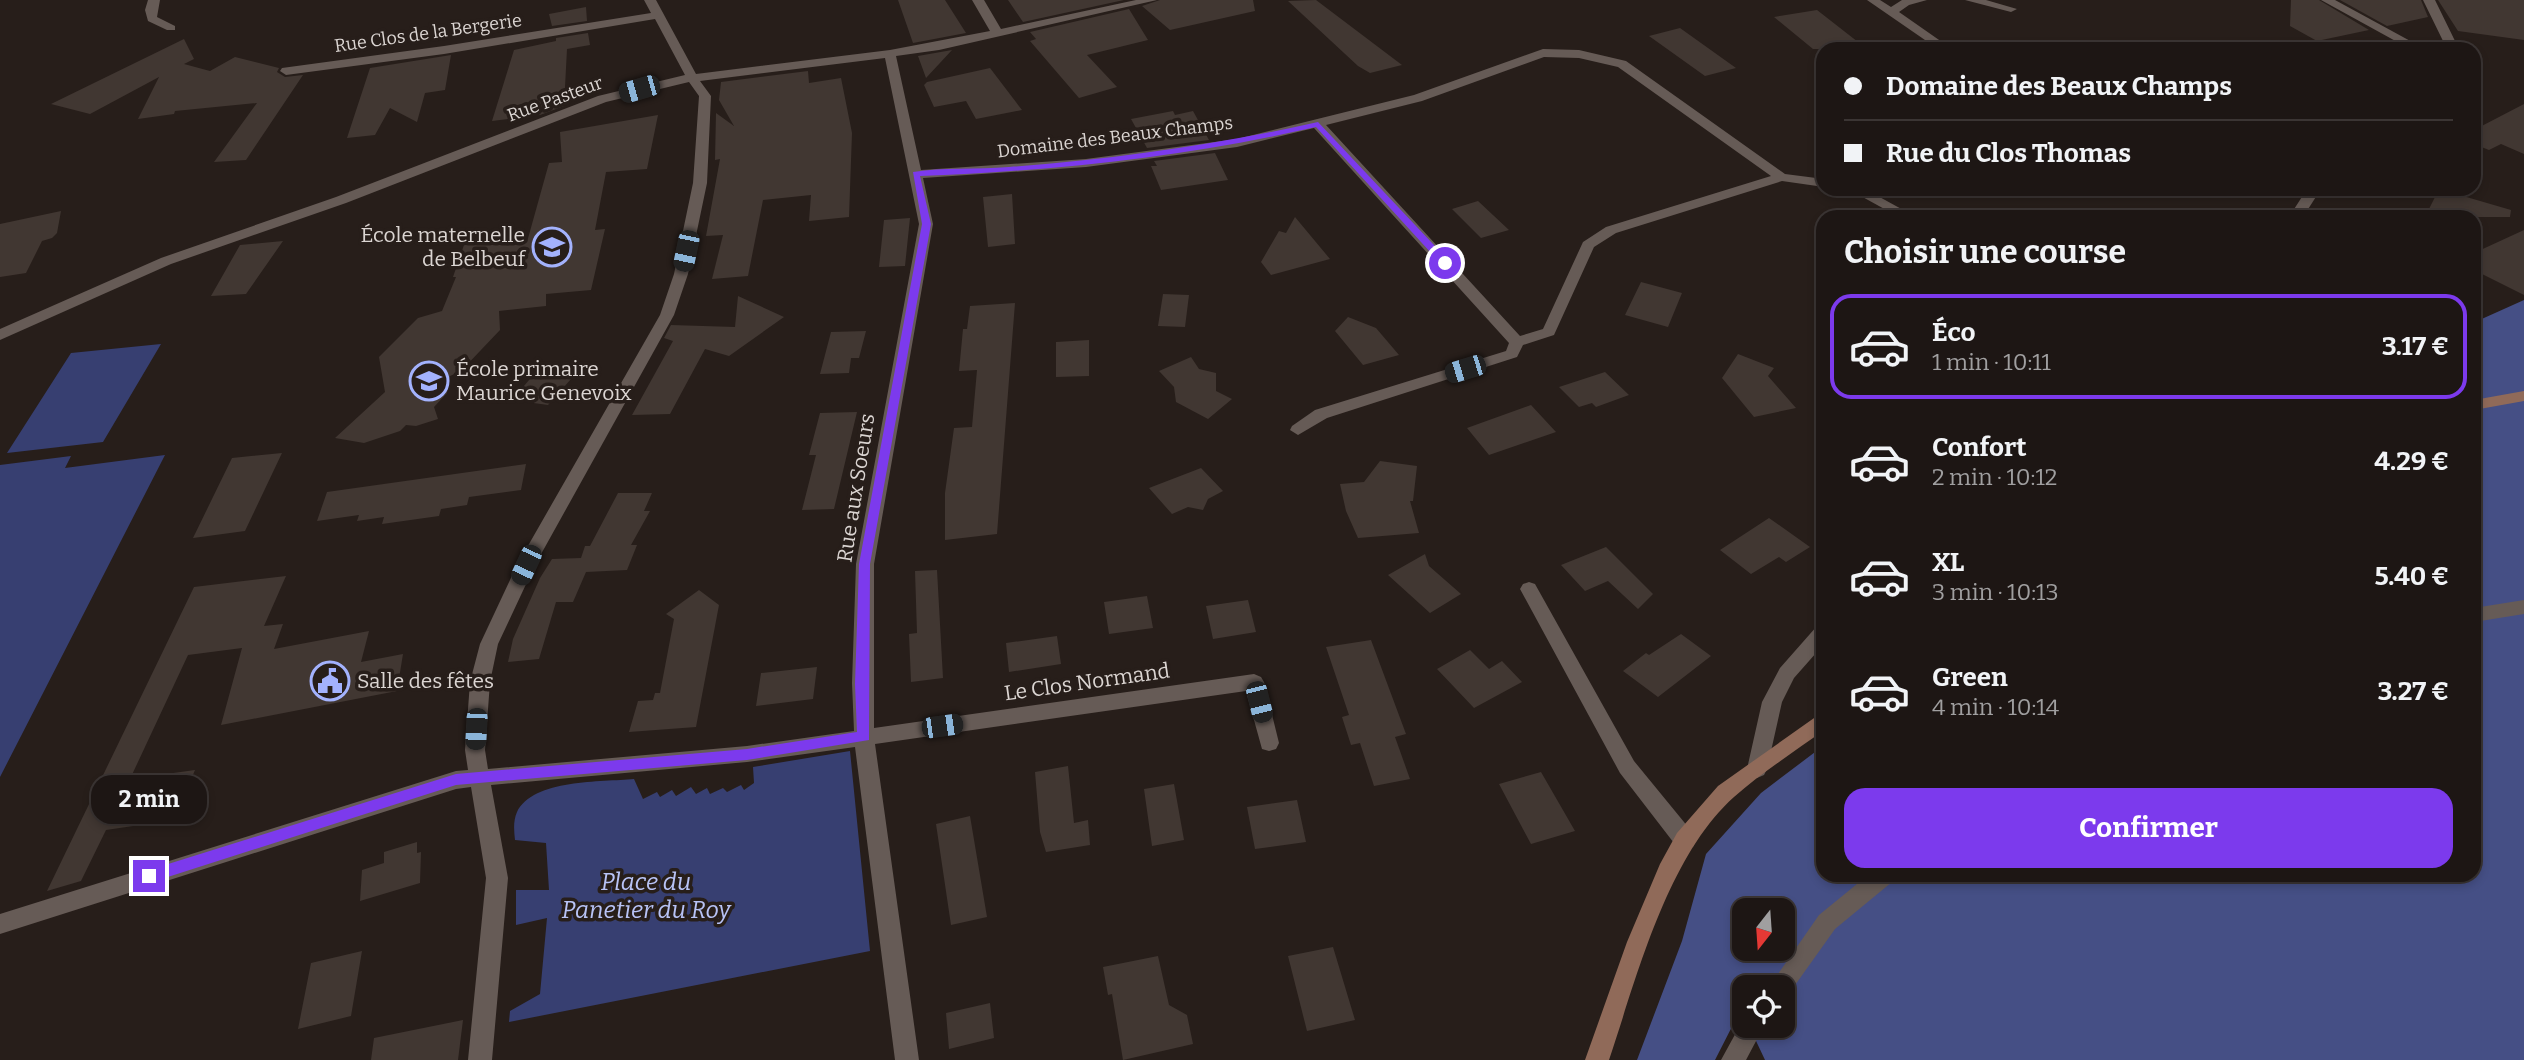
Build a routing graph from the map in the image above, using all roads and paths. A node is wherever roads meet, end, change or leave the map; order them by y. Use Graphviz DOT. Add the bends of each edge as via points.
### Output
graph roads {
  1 [pos="155,0"];
  2 [pos="650,0"];
  3 [pos="978,0"];
  4 [pos="1151,0"];
  5 [pos="1873,0"];
  6 [pos="1921,0"];
  7 [pos="1971,0"];
  8 [pos="2327,0"];
  9 [pos="2429,0"];
  10 [pos="2011,9"];
  11 [pos="1890,13"];
  12 [pos="658,15"];
  13 [pos="171,28"];
  14 [pos="998,33"];
  15 [pos="1935,42"];
  16 [pos="2405,42"];
  17 [pos="2450,42"];
  18 [pos="890,54"];
  19 [pos="286,71"];
  20 [pos="692,78"];
  21 [pos="1318,124"];
  22 [pos="916,174"];
  23 [pos="1781,177"];
  24 [pos="1816,182"];
  25 [pos="1868,196"];
  26 [pos="1895,210"];
  27 [pos="0,335"];
  28 [pos="1517,342"];
  29 [pos="2524,396"];
  30 [pos="2481,404"];
  31 [pos="1298,430"];
  32 [pos="1529,589"];
  33 [pos="2524,607"];
  34 [pos="2481,614"];
  35 [pos="1816,640"];
  36 [pos="1816,725"];
  37 [pos="864,737"];
  38 [pos="1269,743"];
  39 [pos="1757,769"];
  40 [pos="479,779"];
  41 [pos="1685,839"];
  42 [pos="1876,882"];
  43 [pos="0,924"];
  44 [pos="1789,975"];
  45 [pos="1745,1038"];
  46 [pos="480,1060"];
  47 [pos="906,1060"];
  48 [pos="1597,1060"];
  49 [pos="1733,1060"];
  1 -- 13 [label="street" via="152,19"];
  2 -- 12 [label="street"];
  3 -- 14 [label="street"];
  4 -- 14 [label="street, Rue Pasteur"];
  5 -- 11 [label="street"];
  6 -- 11 [label="street" via="1906,2"];
  7 -- 10 [label="street"];
  8 -- 16 [label="street"];
  9 -- 17 [label="street"];
  11 -- 15 [label="street"];
  12 -- 19 [label="street, Rue Clos de la Bergerie"];
  12 -- 20 [label="street"];
  14 -- 18 [label="street, Rue Pasteur"];
  18 -- 20 [label="street, Rue Pasteur"];
  18 -- 22 [label="street, Rue aux Soeurs"];
  20 -- 27 [label="street, Rue Pasteur" via="639,89 552,117 341,200 166,261"];
  20 -- 40 [label="street" via="705,100 700,183 681,274 667,316 526,565 489,644 476,729"];
  21 -- 22 [label="street, Domaine des Beaux Champs" via="1166,154"];
  21 -- 23 [label="street, Domaine des Beaux Champs" via="1418,98 1531,56 1579,54 1630,69"];
  21 -- 28 [label="street"];
  22 -- 37 [label="street, Rue aux Soeurs" via="926,224 865,564"];
  23 -- 24 [label="street, Domaine des Beaux Champs"];
  23 -- 28 [label="street, Domaine des Beaux Champs" via="1611,230 1593,240 1549,332"];
  25 -- 26 [label="street"];
  28 -- 31 [label="street, Domaine des Beaux Champs" via="1512,354 1321,414"];
  29 -- 30 [label="main road"];
  32 -- 41 [label="street" via="1627,767"];
  33 -- 34 [label="street"];
  35 -- 39 [label="street" via="1787,673 1772,702"];
  36 -- 39 [label="main road"];
  37 -- 38 [label="street, Le Clos Normand" via="1254,682"];
  37 -- 40 [label="street" via="747,754"];
  37 -- 47 [label="street, Rue aux Soeurs"];
  39 -- 41 [label="main road" via="1725,792"];
  40 -- 43 [label="street" via="456,780 409,793"];
  40 -- 46 [label="street" via="497,878"];
  41 -- 48 [label="main road" via="1638,942"];
  42 -- 44 [label="street" via="1827,922"];
  45 -- 49 [label="street"];
}
